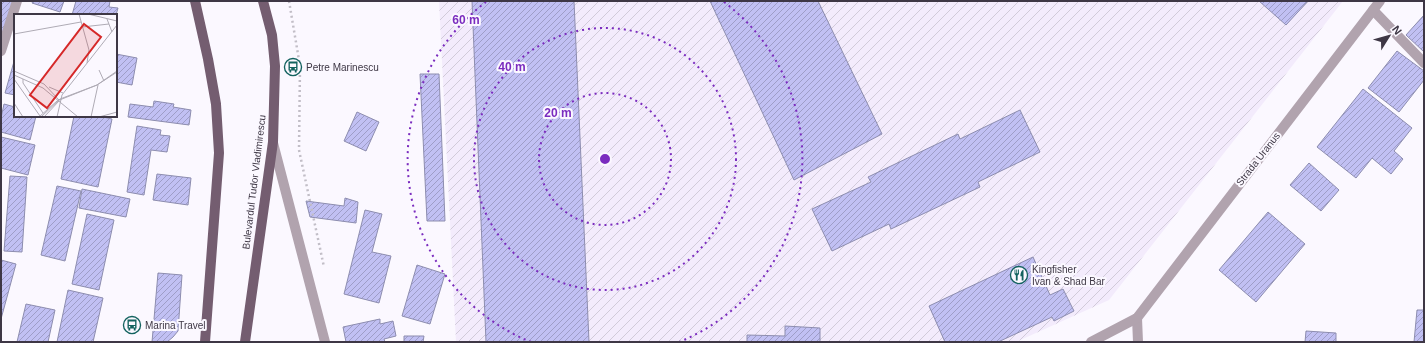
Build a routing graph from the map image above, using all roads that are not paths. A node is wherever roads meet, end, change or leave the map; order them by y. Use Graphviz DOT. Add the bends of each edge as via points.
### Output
graph roads {
  1 [pos="17,1"];
  2 [pos="195,1"];
  3 [pos="263,1"];
  4 [pos="1380,1"];
  5 [pos="1373,10"];
  6 [pos="1,51"];
  7 [pos="1424,63"];
  8 [pos="273,142"];
  9 [pos="1137,318"];
  10 [pos="205,342"];
  11 [pos="245,342"];
  12 [pos="325,342"];
  13 [pos="1090,342"];
  14 [pos="1138,342"];
  1 -- 6 [label="street"];
  2 -- 10 [label="main road" via="215,96 219,153"];
  3 -- 8 [label="main road, Bulevardul Tudor Vladimirescu" via="272,35 275,66"];
  4 -- 5 [label="street, Strada Uranus"];
  5 -- 7 [label="street"];
  5 -- 9 [label="street, Strada Uranus"];
  8 -- 11 [label="main road, Bulevardul Tudor Vladimirescu"];
  8 -- 12 [label="street"];
  9 -- 13 [label="street, Strada Uranus"];
  9 -- 14 [label="street"];
}
